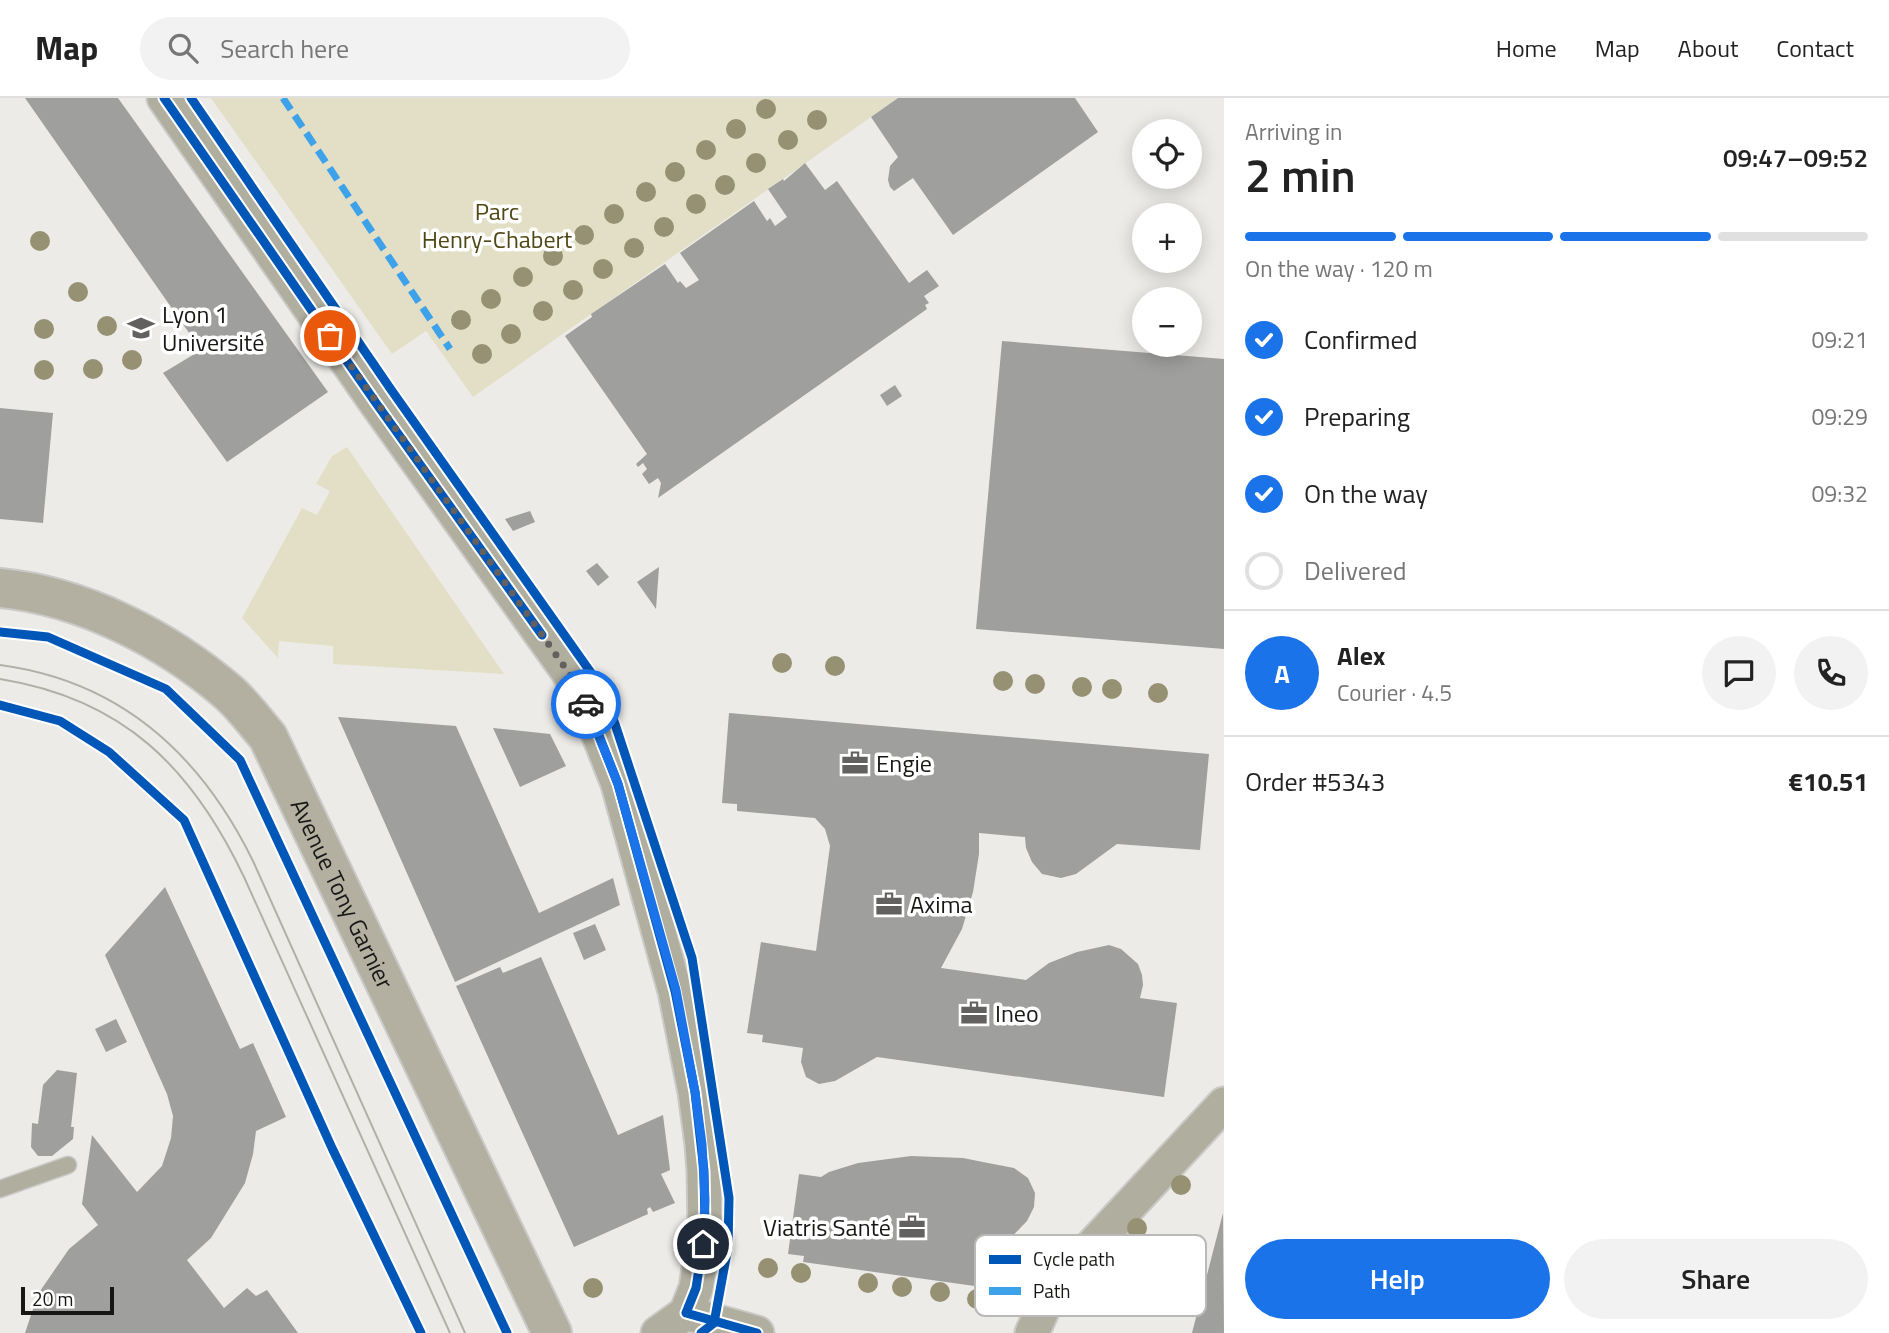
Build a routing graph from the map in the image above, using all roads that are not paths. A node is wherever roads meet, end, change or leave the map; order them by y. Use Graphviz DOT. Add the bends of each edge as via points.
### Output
graph roads {
  1 [pos="164,98"];
  2 [pos="0,588"];
  3 [pos="1224,1104"];
  4 [pos="68,1165"];
  5 [pos="0,1189"];
  6 [pos="1102,1235"];
  7 [pos="685,1313"];
  8 [pos="1039,1316"];
  9 [pos="552,1333"];
  10 [pos="658,1333"];
  11 [pos="757,1333"];
  12 [pos="1031,1333"];
  1 -- 7 [label="street" via="581,690 618,784 676,990 695,1092 705,1171 705,1230 696,1288"];
  2 -- 9 [label="main road, Avenue Tony Garnier" via="60,599 104,615 189,660 230,695 268,737"];
  3 -- 6 [label="street"];
  4 -- 5 [label="lane"];
  7 -- 10 [label="street"];
  7 -- 11 [label="street"];
  8 -- 12 [label="street"];
}
